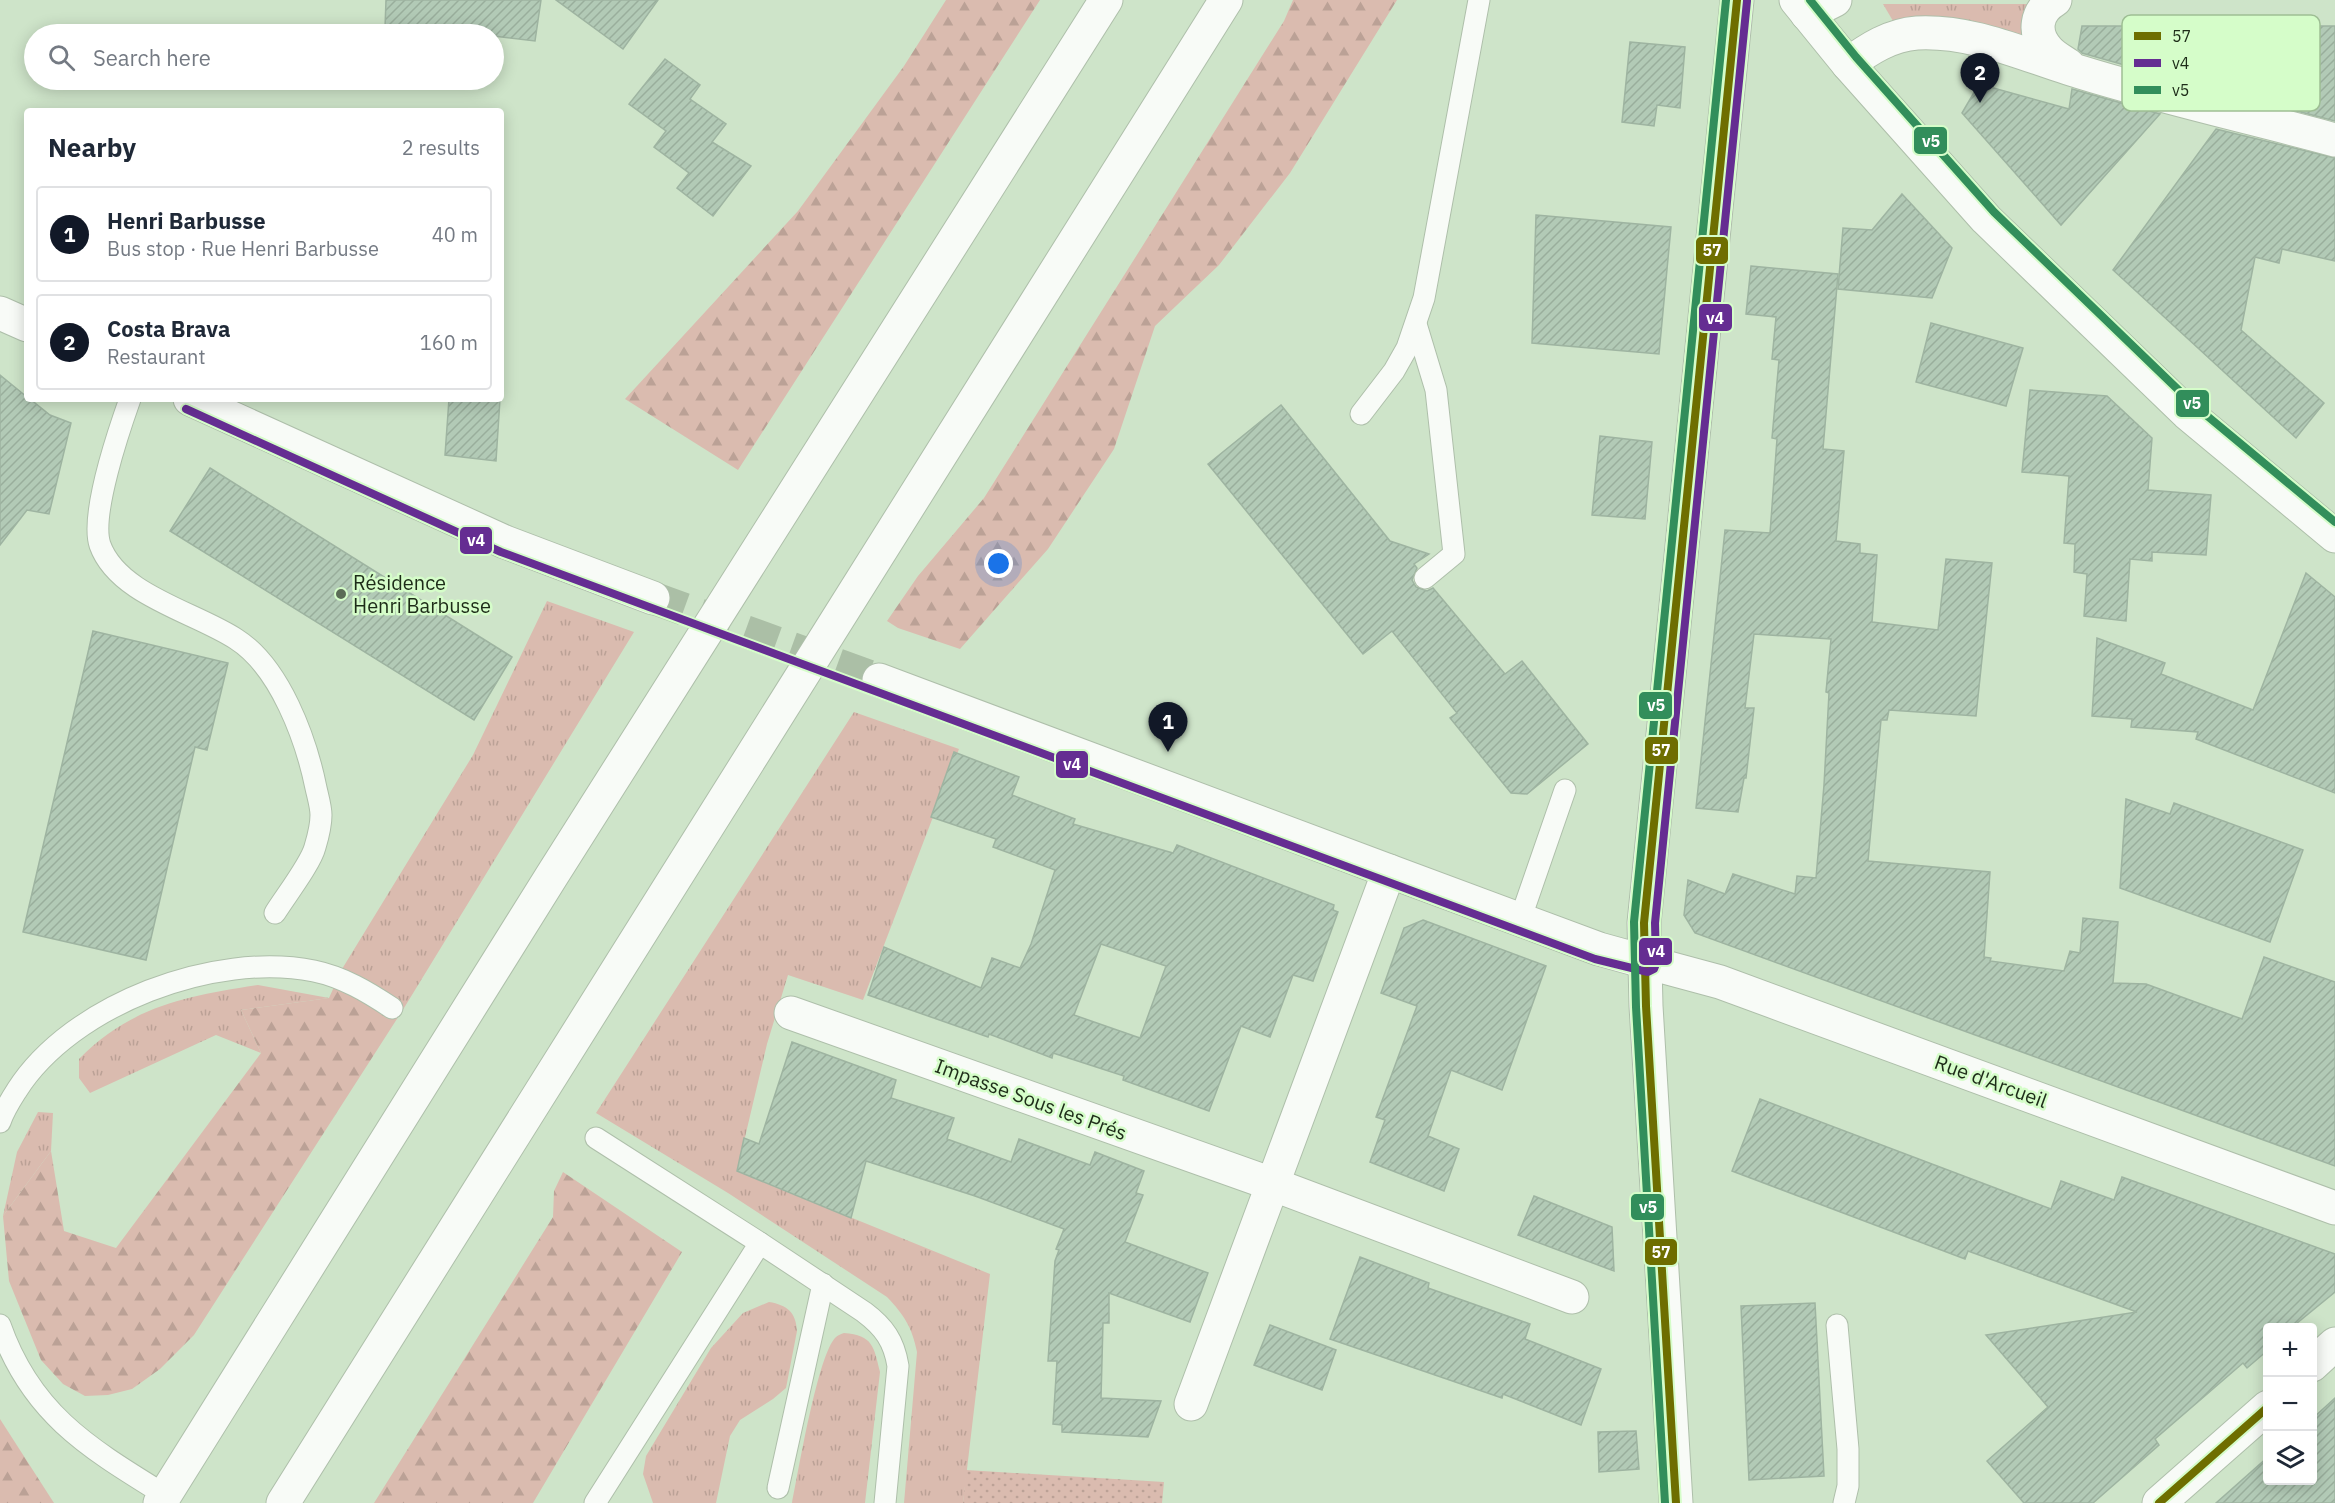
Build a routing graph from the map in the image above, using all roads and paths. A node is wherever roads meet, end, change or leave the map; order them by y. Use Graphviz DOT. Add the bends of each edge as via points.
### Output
graph roads {
  1 [pos="1106,0"];
  2 [pos="1226,0"];
  3 [pos="1479,0"];
  4 [pos="1737,0"];
  5 [pos="2055,0"];
  6 [pos="1813,5"];
  7 [pos="1848,64"];
  8 [pos="2080,72"];
  9 [pos="2122,83"];
  10 [pos="2226,111"];
  11 [pos="2335,140"];
  12 [pos="0,313"];
  13 [pos="24,324"];
  14 [pos="1416,324"];
  15 [pos="129,402"];
  16 [pos="197,402"];
  17 [pos="1361,414"];
  18 [pos="2335,536"];
  19 [pos="1425,578"];
  20 [pos="653,598"];
  21 [pos="879,680"];
  22 [pos="1565,790"];
  23 [pos="1389,871"];
  24 [pos="275,913"];
  25 [pos="1520,920"];
  26 [pos="1646,962"];
  27 [pos="392,1008"];
  28 [pos="790,1013"];
  29 [pos="0,1122"];
  30 [pos="596,1138"];
  31 [pos="1272,1185"];
  32 [pos="2335,1208"];
  33 [pos="760,1243"];
  34 [pos="823,1284"];
  35 [pos="1572,1297"];
  36 [pos="0,1324"];
  37 [pos="1837,1325"];
  38 [pos="2335,1344"];
  39 [pos="2317,1361"];
  40 [pos="1191,1404"];
  41 [pos="2263,1411"];
  42 [pos="778,1488"];
  43 [pos="163,1499"];
  44 [pos="600,1499"];
  45 [pos="283,1503"];
  46 [pos="885,1503"];
  47 [pos="1676,1503"];
  48 [pos="1844,1503"];
  49 [pos="2159,1503"];
  1 -- 43 [label="main road" via="557,867"];
  2 -- 45 [label="main road"];
  3 -- 14 [label="lane"];
  4 -- 26 [label="main road" via="1644,923"];
  5 -- 8 [label="main road" via="2042,11 2037,31 2049,52"];
  6 -- 7 [label="main road"];
  7 -- 8 [label="main road" via="1894,37 1917,33 1987,41"];
  7 -- 18 [label="main road" via="1986,219 2178,405"];
  8 -- 9 [label="main road"];
  10 -- 11 [label="main road"];
  12 -- 13 [label="main road"];
  14 -- 17 [label="lane" via="1394,371"];
  14 -- 19 [label="lane" via="1436,390 1454,554"];
  15 -- 24 [label="lane" via="97,523 100,544 128,582 237,639 259,659 282,692 302,737 315,782 321,814 315,849"];
  16 -- 20 [label="main road" via="505,542"];
  21 -- 23 [label="main road, Rue d'Arcueil"];
  22 -- 25 [label="lane"];
  23 -- 25 [label="main road, Rue d'Arcueil"];
  23 -- 31 [label="main road"];
  25 -- 26 [label="main road, Rue d'Arcueil"];
  26 -- 32 [label="main road, Rue d'Arcueil" via="1720,982"];
  26 -- 47 [label="main road"];
  27 -- 29 [label="lane" via="359,986 316,971 273,966 165,984 115,1005 62,1039 27,1074"];
  28 -- 31 [label="main road, Impasse Sous les Prés"];
  30 -- 33 [label="lane"];
  31 -- 35 [label="main road, Impasse Sous les Prés"];
  31 -- 40 [label="main road"];
  33 -- 34 [label="lane"];
  33 -- 44 [label="lane"];
  34 -- 42 [label="lane"];
  34 -- 46 [label="lane" via="880,1324 896,1350 897,1393"];
  36 -- 43 [label="lane" via="27,1382 51,1412 75,1436"];
  37 -- 48 [label="lane" via="1848,1449"];
  38 -- 39 [label="main road"];
  41 -- 49 [label="main road"];
}
